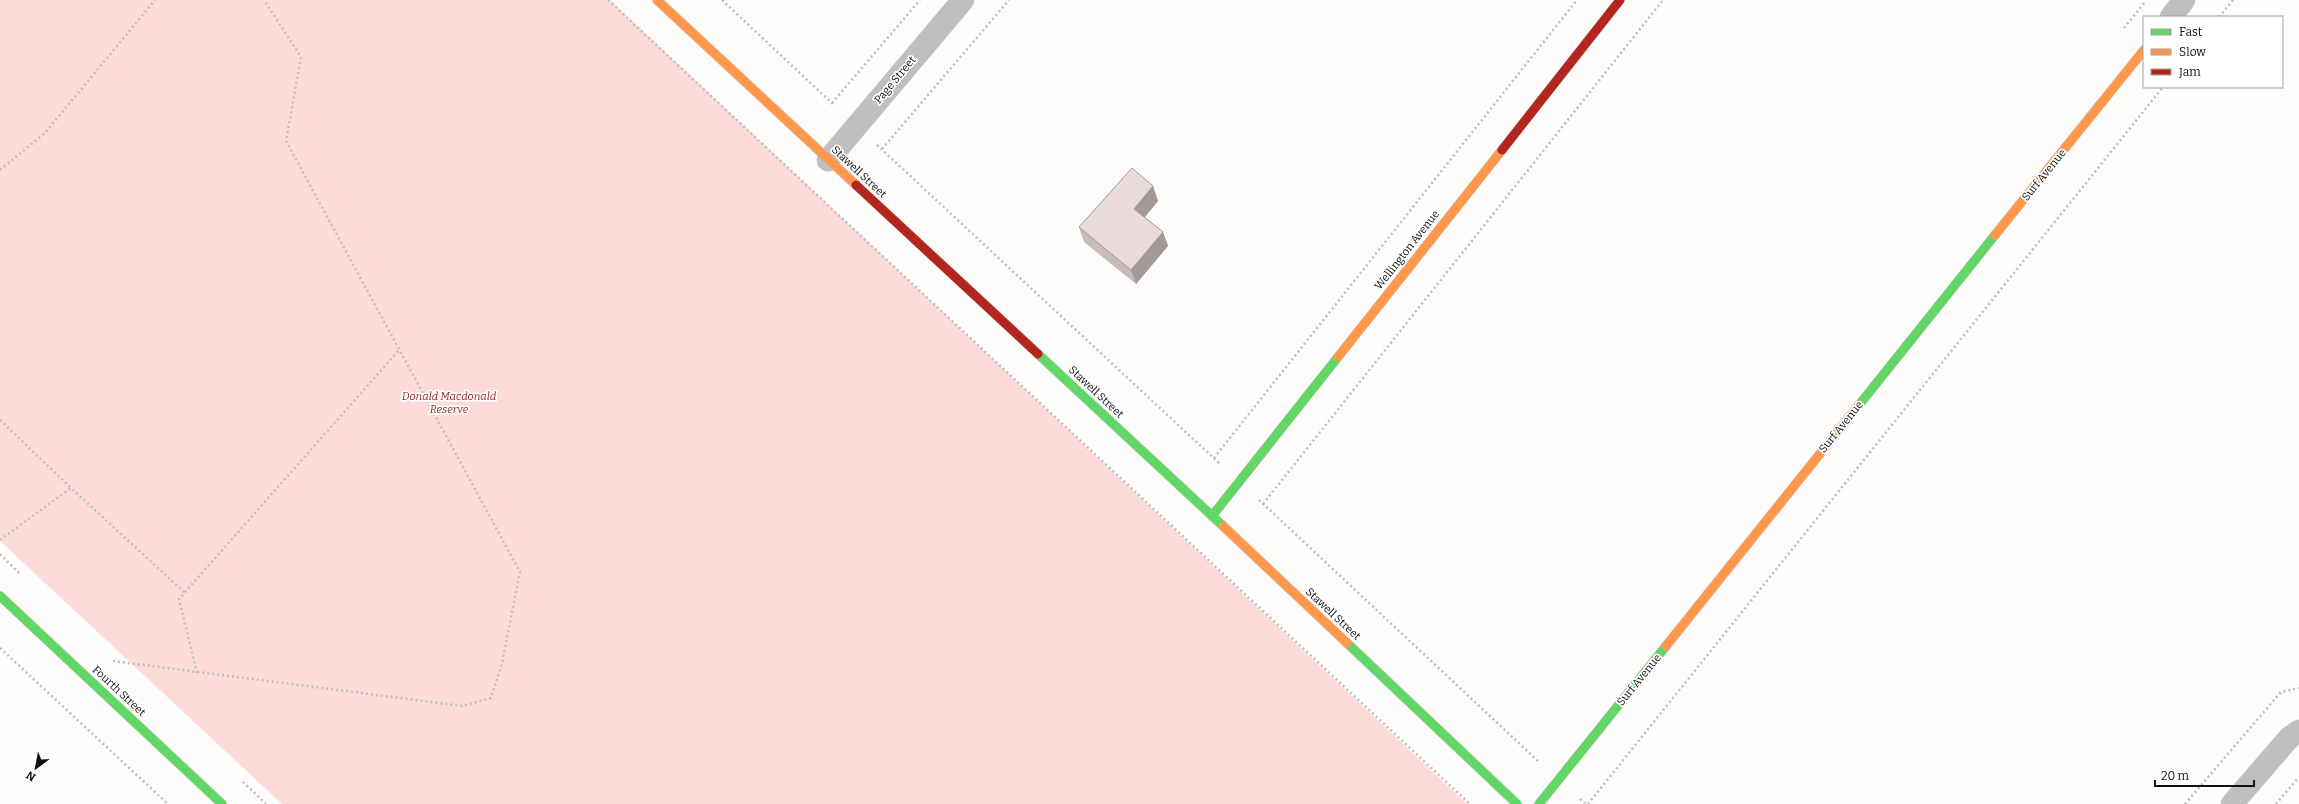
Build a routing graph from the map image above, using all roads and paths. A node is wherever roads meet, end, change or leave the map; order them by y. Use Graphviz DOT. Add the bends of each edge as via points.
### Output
graph roads {
  1 [pos="155,0"];
  2 [pos="264,0"];
  3 [pos="608,0"];
  4 [pos="657,0"];
  5 [pos="722,0"];
  6 [pos="920,0"];
  7 [pos="963,0"];
  8 [pos="1009,0"];
  9 [pos="1577,0"];
  10 [pos="1620,0"];
  11 [pos="1663,0"];
  12 [pos="2184,0"];
  13 [pos="2233,0"];
  14 [pos="2172,16"];
  15 [pos="2220,16"];
  16 [pos="2143,51"];
  17 [pos="2162,88"];
  18 [pos="832,103"];
  19 [pos="857,126"];
  20 [pos="882,149"];
  21 [pos="828,160"];
  22 [pos="0,170"];
  23 [pos="399,350"];
  24 [pos="0,420"];
  25 [pos="1214,458"];
  26 [pos="1239,481"];
  27 [pos="71,488"];
  28 [pos="1263,504"];
  29 [pos="1212,516"];
  30 [pos="0,540"];
  31 [pos="184,592"];
  32 [pos="0,596"];
  33 [pos="0,648"];
  34 [pos="113,661"];
  35 [pos="197,673"];
  36 [pos="2299,688"];
  37 [pos="2299,731"];
  38 [pos="2299,777"];
  39 [pos="1558,780"];
  40 [pos="168,804"];
  41 [pos="222,804"];
  42 [pos="1470,804"];
  43 [pos="1517,804"];
  44 [pos="1539,804"];
  45 [pos="1587,804"];
  46 [pos="2185,804"];
  47 [pos="2232,804"];
  48 [pos="2276,804"];
  1 -- 22 [label="path" via="45,133"];
  2 -- 23 [label="path" via="301,57 286,141"];
  3 -- 42 [label="path"];
  4 -- 21 [label="street, Stawell Street"];
  5 -- 18 [label="path"];
  6 -- 18 [label="path"];
  7 -- 19 [label="street, Page Street"];
  8 -- 20 [label="path"];
  9 -- 25 [label="path"];
  10 -- 26 [label="street, Wellington Avenue"];
  11 -- 28 [label="path"];
  12 -- 14 [label="street"];
  13 -- 15 [label="path"];
  16 -- 39 [label="street, Surf Avenue"];
  17 -- 45 [label="path"];
  18 -- 19 [label="path"];
  19 -- 20 [label="path"];
  19 -- 21 [label="street, Page Street"];
  20 -- 25 [label="path"];
  21 -- 29 [label="street, Stawell Street"];
  23 -- 31 [label="path"];
  23 -- 35 [label="path" via="520,572 502,663 491,698 462,706"];
  24 -- 27 [label="path"];
  25 -- 26 [label="path"];
  26 -- 28 [label="path"];
  26 -- 29 [label="street, Wellington Avenue"];
  27 -- 30 [label="path"];
  27 -- 31 [label="path"];
  28 -- 39 [label="path"];
  29 -- 43 [label="street, Stawell Street"];
  31 -- 35 [label="path" via="179,599"];
  32 -- 41 [label="street, Fourth Street"];
  33 -- 40 [label="path"];
  34 -- 35 [label="path"];
  36 -- 46 [label="path" via="2281,692"];
  37 -- 47 [label="street" via="2289,738"];
  38 -- 48 [label="path"];
  39 -- 44 [label="street, Surf Avenue"];
  39 -- 45 [label="path"];
}
